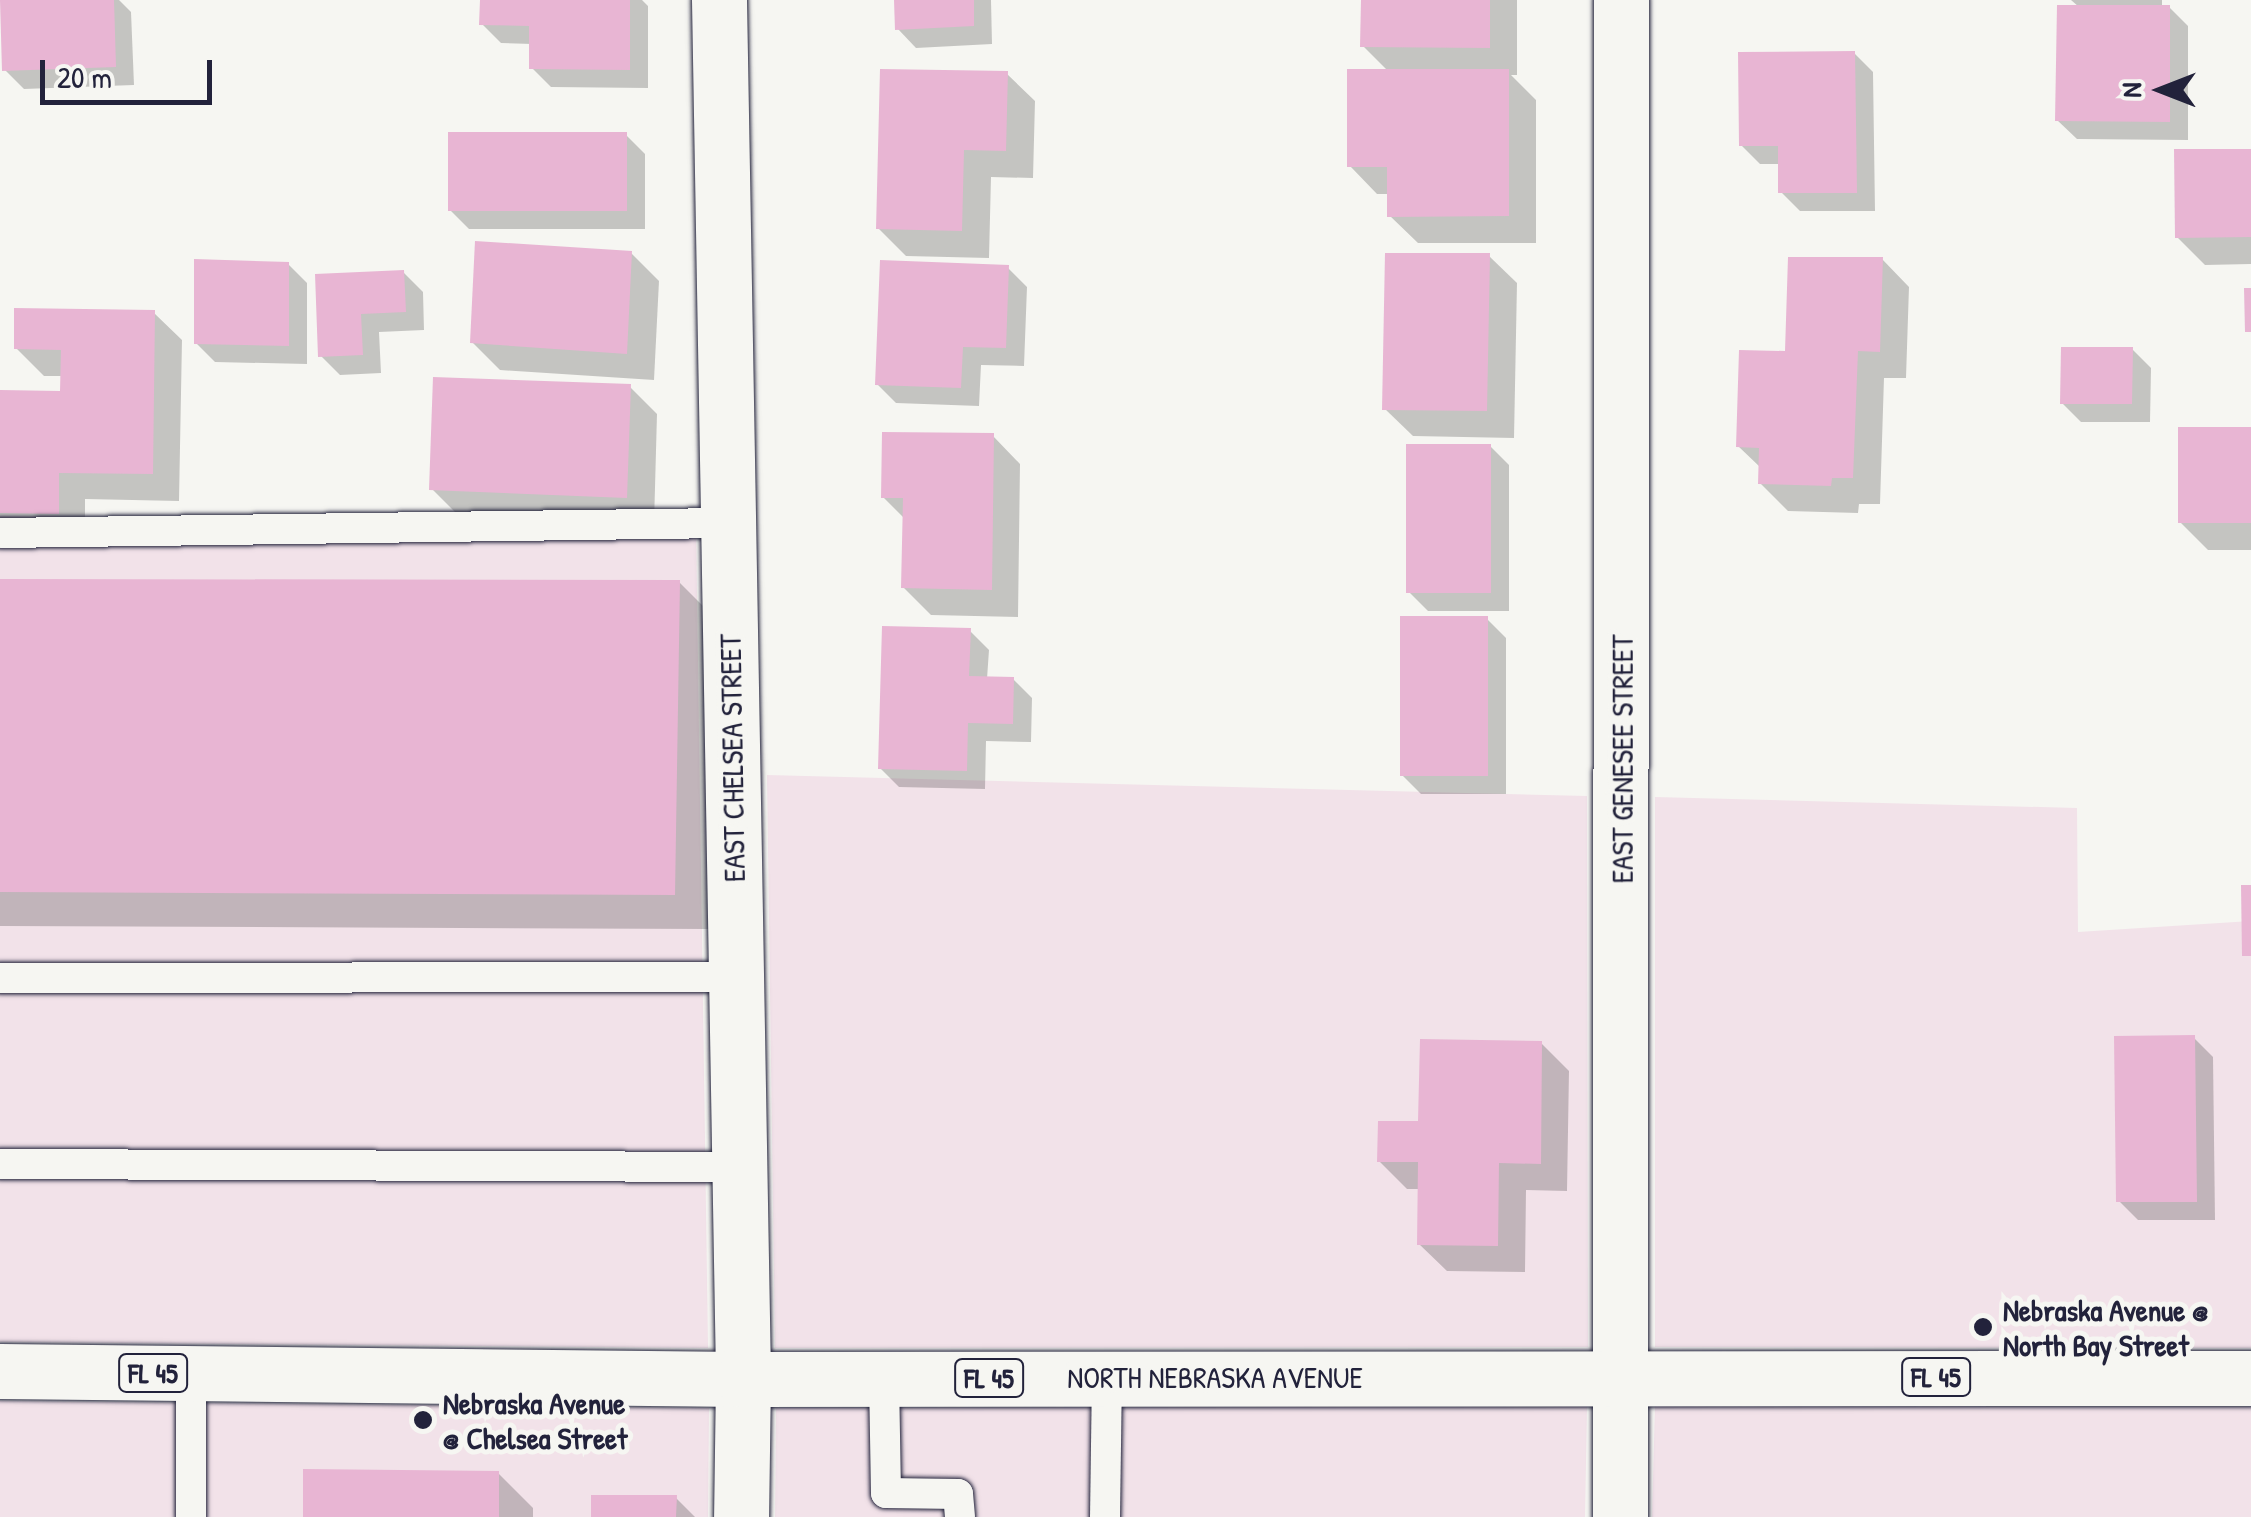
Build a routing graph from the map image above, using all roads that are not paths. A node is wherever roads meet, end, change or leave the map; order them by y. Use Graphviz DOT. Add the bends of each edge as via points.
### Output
graph roads {
  1 [pos="718,0"];
  2 [pos="1621,0"];
  3 [pos="729,523"];
  4 [pos="0,533"];
  5 [pos="735,977"];
  6 [pos="0,978"];
  7 [pos="0,1164"];
  8 [pos="739,1167"];
  9 [pos="0,1371"];
  10 [pos="191,1373"];
  11 [pos="1622,1376"];
  12 [pos="1107,1377"];
  13 [pos="884,1378"];
  14 [pos="2251,1378"];
  15 [pos="743,1379"];
  16 [pos="191,1517"];
  17 [pos="741,1517"];
  18 [pos="960,1517"];
  19 [pos="1105,1517"];
  20 [pos="1620,1517"];
  1 -- 3 [label="street, EAST CHELSEA STREET"];
  2 -- 11 [label="street, EAST GENESEE STREET"];
  3 -- 4 [label="lane"];
  3 -- 5 [label="street, EAST CHELSEA STREET"];
  5 -- 6 [label="lane"];
  5 -- 8 [label="street, EAST CHELSEA STREET"];
  7 -- 8 [label="lane"];
  8 -- 15 [label="street, EAST CHELSEA STREET"];
  9 -- 10 [label="street, NORTH NEBRASKA AVENUE / FL 45"];
  10 -- 15 [label="street, NORTH NEBRASKA AVENUE / FL 45"];
  10 -- 16 [label="lane"];
  11 -- 12 [label="street, NORTH NEBRASKA AVENUE / FL 45"];
  11 -- 14 [label="street, NORTH NEBRASKA AVENUE / FL 45"];
  11 -- 20 [label="street, EAST GENESEE STREET"];
  12 -- 13 [label="street, NORTH NEBRASKA AVENUE / FL 45"];
  12 -- 19 [label="lane"];
  13 -- 15 [label="street, NORTH NEBRASKA AVENUE / FL 45"];
  13 -- 18 [label="lane" via="886,1493 958,1494"];
  15 -- 17 [label="street, EAST CHELSEA STREET"];
}
